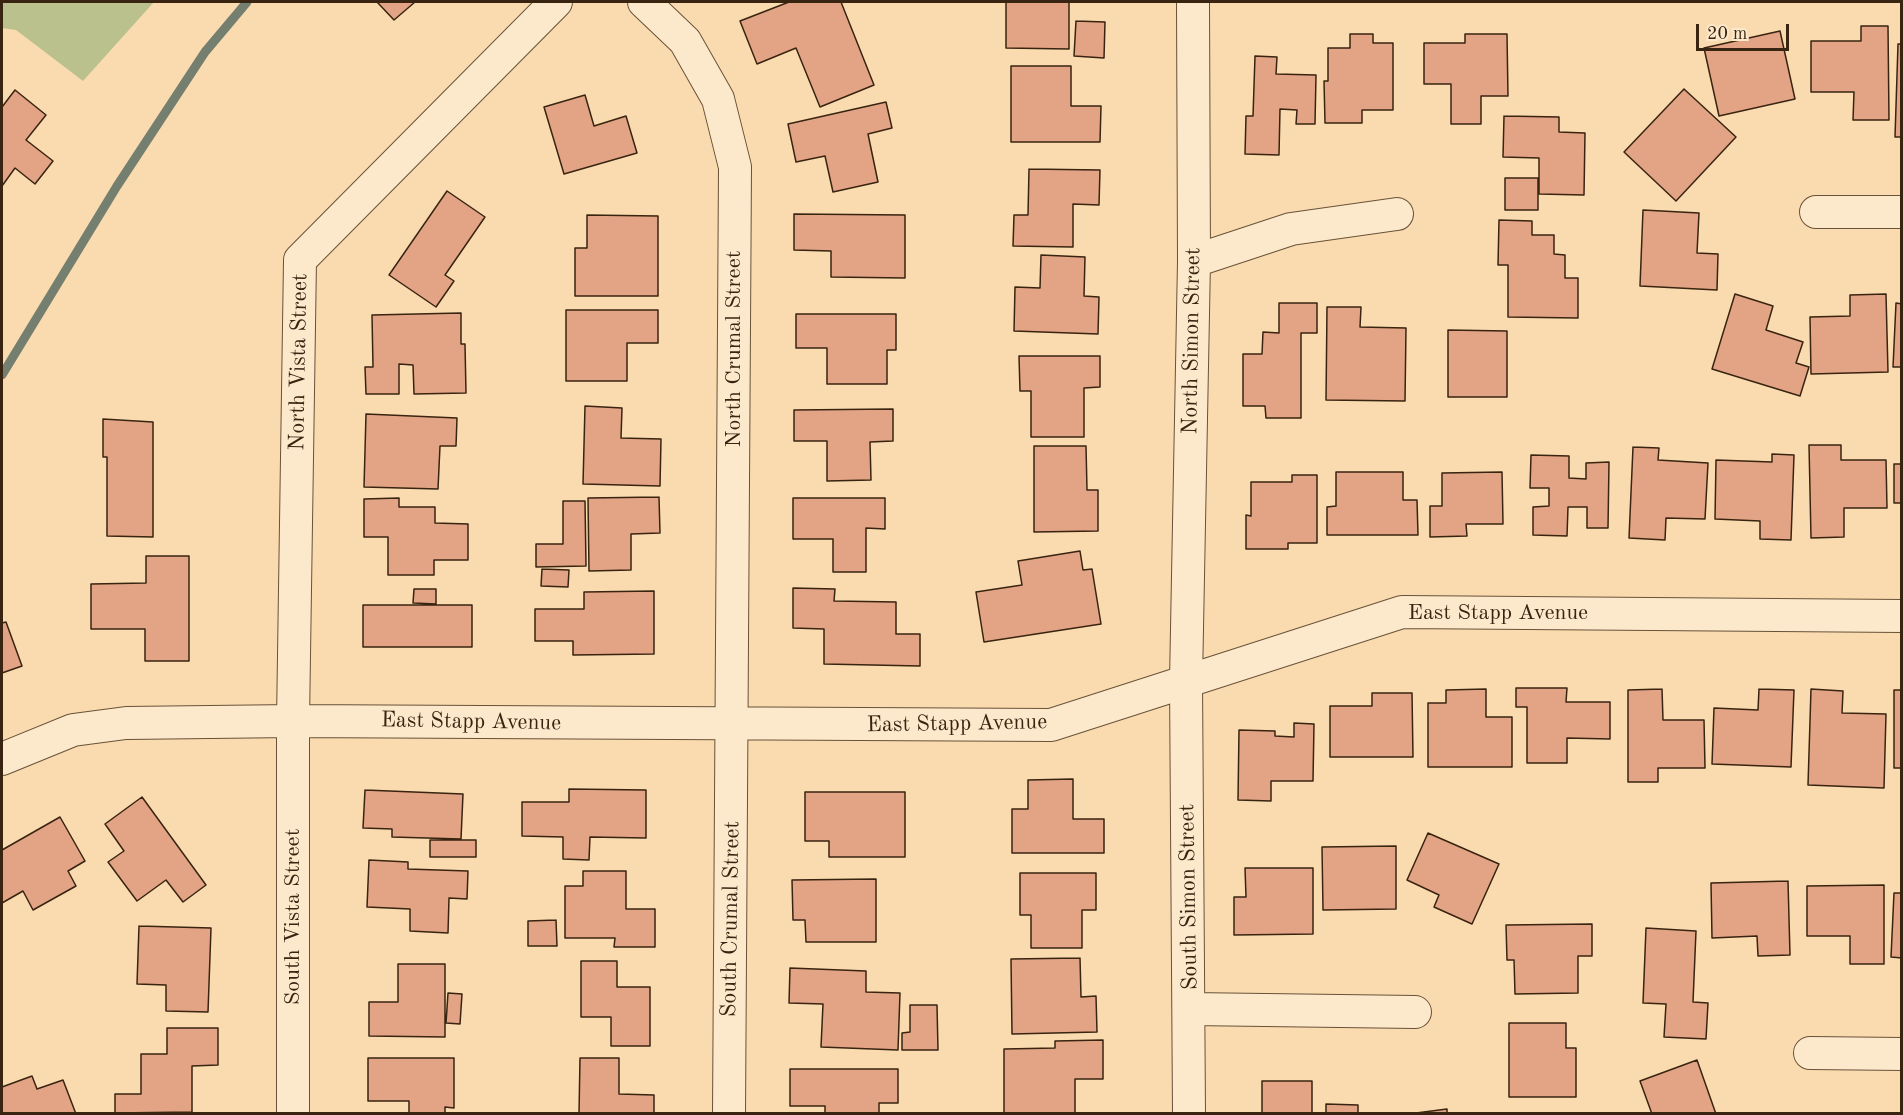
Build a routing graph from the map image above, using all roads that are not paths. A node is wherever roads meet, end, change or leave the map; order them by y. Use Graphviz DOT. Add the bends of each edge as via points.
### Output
graph roads {
  1 [pos="556,2"];
  2 [pos="645,2"];
  3 [pos="1193,2"];
  4 [pos="1816,212"];
  5 [pos="1902,212"];
  6 [pos="1397,214"];
  7 [pos="1194,261"];
  8 [pos="1902,616"];
  9 [pos="1186,681"];
  10 [pos="293,721"];
  11 [pos="733,725"];
  12 [pos="2,759"];
  13 [pos="1190,1009"];
  14 [pos="1415,1012"];
  15 [pos="1810,1053"];
  16 [pos="1902,1054"];
  17 [pos="292,1113"];
  18 [pos="729,1113"];
  19 [pos="1189,1113"];
  1 -- 10 [label="street, North Vista Street" via="300,260"];
  2 -- 11 [label="street, North Crumal Street" via="685,41 718,99 735,167"];
  3 -- 7 [label="street, North Simon Street"];
  4 -- 5 [label="street"];
  6 -- 7 [label="street" via="1291,229"];
  7 -- 9 [label="street, North Simon Street"];
  8 -- 9 [label="street, East Stapp Avenue" via="1402,612"];
  9 -- 11 [label="street, East Stapp Avenue" via="1051,725"];
  9 -- 13 [label="street, South Simon Street"];
  10 -- 11 [label="street, East Stapp Avenue"];
  10 -- 12 [label="street, East Stapp Avenue" via="126,723 73,730"];
  10 -- 17 [label="street, South Vista Street"];
  11 -- 18 [label="street, South Crumal Street"];
  13 -- 14 [label="street"];
  13 -- 19 [label="street, South Simon Street"];
  15 -- 16 [label="street"];
}
